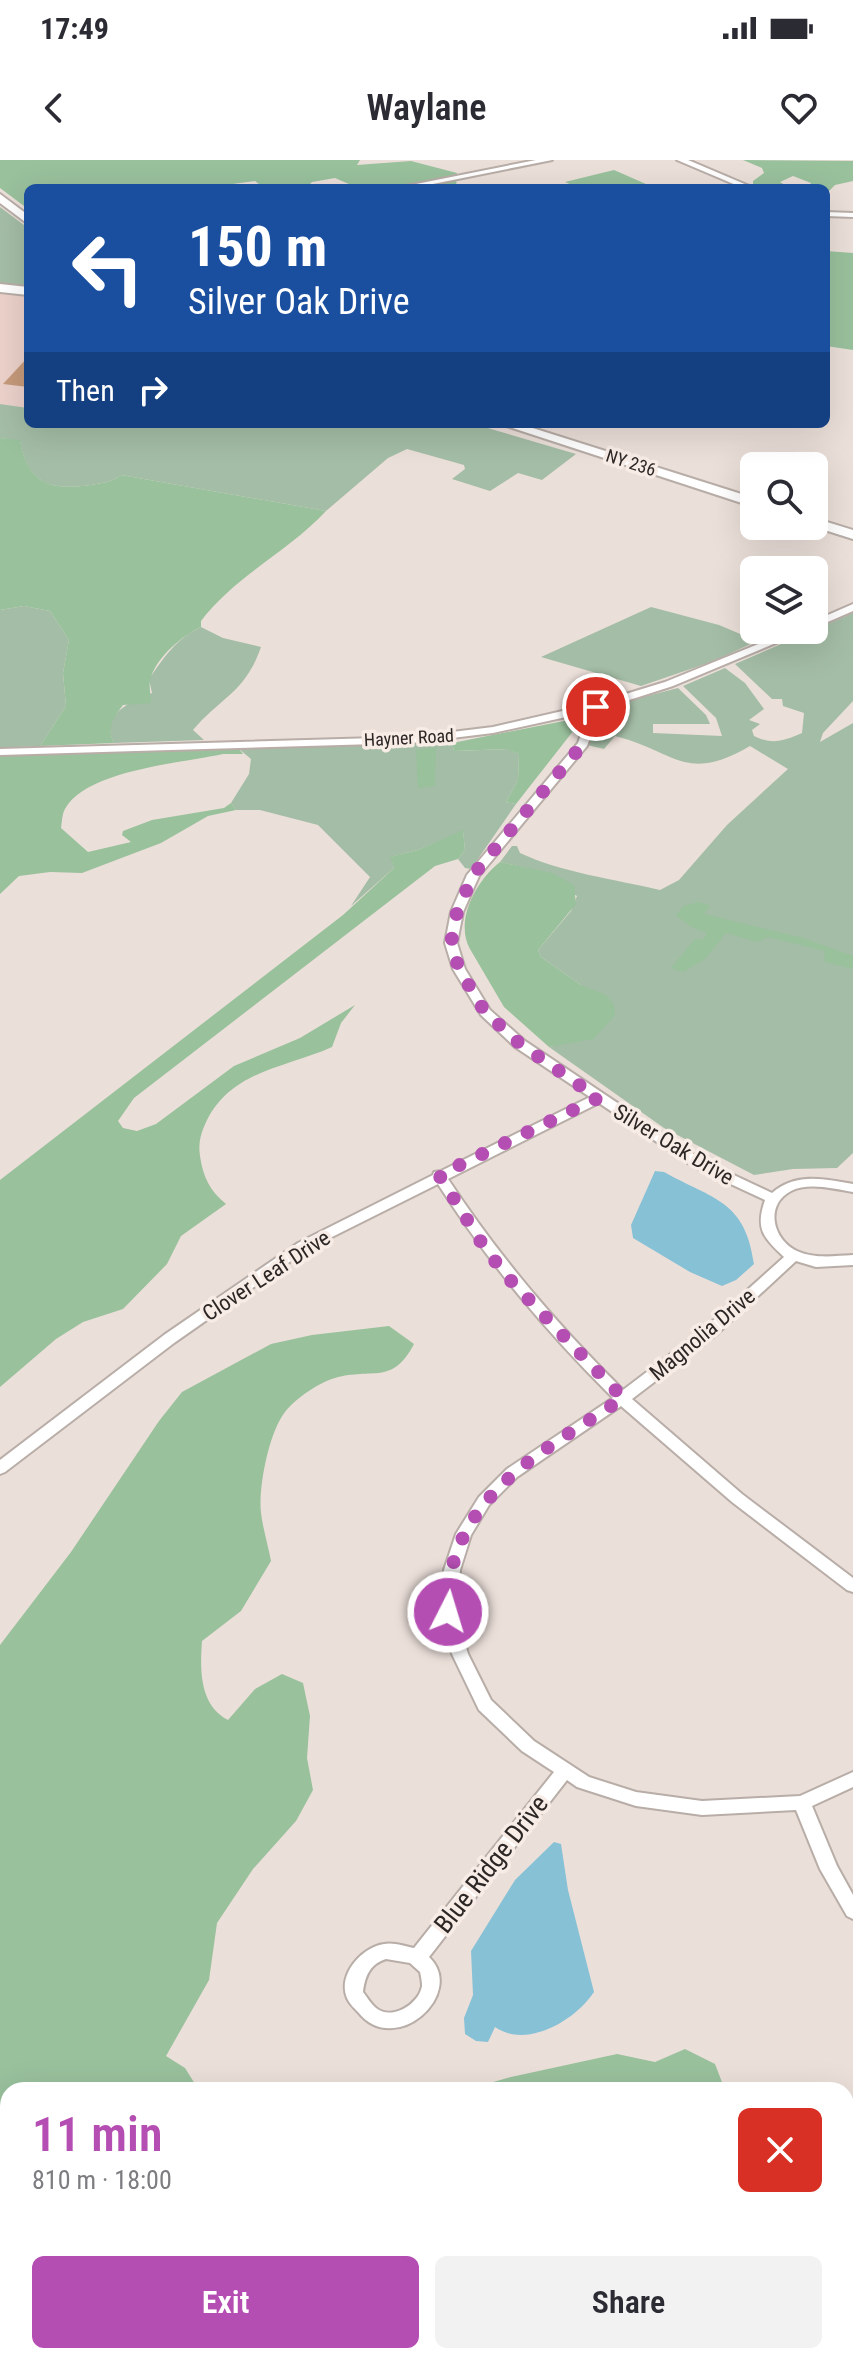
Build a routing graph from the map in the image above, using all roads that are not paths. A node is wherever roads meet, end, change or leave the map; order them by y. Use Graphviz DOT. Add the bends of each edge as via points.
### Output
graph roads {
  1 [pos="548,160"];
  2 [pos="681,160"];
  3 [pos="421,184"];
  4 [pos="740,184"];
  5 [pos="0,197"];
  6 [pos="830,214"];
  7 [pos="853,215"];
  8 [pos="24,218"];
  9 [pos="0,288"];
  10 [pos="24,291"];
  11 [pos="520,428"];
  12 [pos="740,499"];
  13 [pos="828,527"];
  14 [pos="853,535"];
  15 [pos="853,607"];
  16 [pos="828,619"];
  17 [pos="768,644"];
  18 [pos="596,707"];
  19 [pos="0,752"];
  20 [pos="598,1098"];
  21 [pos="439,1175"];
  22 [pos="853,1188"];
  23 [pos="772,1198"];
  24 [pos="794,1255"];
  25 [pos="853,1260"];
  26 [pos="623,1398"];
  27 [pos="0,1468"];
  28 [pos="853,1586"];
  29 [pos="565,1770"];
  30 [pos="853,1779"];
  31 [pos="802,1803"];
  32 [pos="853,1911"];
  33 [pos="417,1958"];
  1 -- 3 [label="street"];
  2 -- 4 [label="street"];
  5 -- 8 [label="main road"];
  6 -- 7 [label="street"];
  9 -- 10 [label="main road"];
  11 -- 12 [label="main road, NY 236 / NY 236"];
  13 -- 14 [label="main road"];
  15 -- 16 [label="street"];
  17 -- 18 [label="street, Hayner Road"];
  18 -- 19 [label="street, Hayner Road" via="493,730 411,740"];
  18 -- 20 [label="street, Silver Oak Drive" via="583,744 473,875 451,943 459,969 485,1012 520,1044"];
  20 -- 21 [label="street, Clover Leaf Drive"];
  20 -- 23 [label="street, Silver Oak Drive" via="699,1164"];
  21 -- 26 [label="street" via="512,1282"];
  21 -- 27 [label="street, Clover Leaf Drive" via="303,1246 169,1339"];
  22 -- 23 [label="street" via="799,1183"];
  23 -- 24 [label="street" via="763,1220 766,1232"];
  24 -- 25 [label="street" via="821,1263"];
  24 -- 26 [label="street, Magnolia Drive" via="711,1331"];
  26 -- 28 [label="street"];
  26 -- 29 [label="street, Magnolia Drive" via="512,1473 484,1501 464,1534 452,1570 448,1612 460,1654 485,1705 528,1746"];
  29 -- 31 [label="street, Magnolia Drive" via="583,1782 636,1799 702,1808"];
  29 -- 33 [label="street, Blue Ridge Drive"];
  30 -- 31 [label="street, Magnolia Drive"];
  31 -- 32 [label="street"];
  33 -- 33 [label="street" via="386,1951 364,1962 353,1982 359,2004 368,2013 393,2020 418,2011 431,1992 431,1981"];
}
